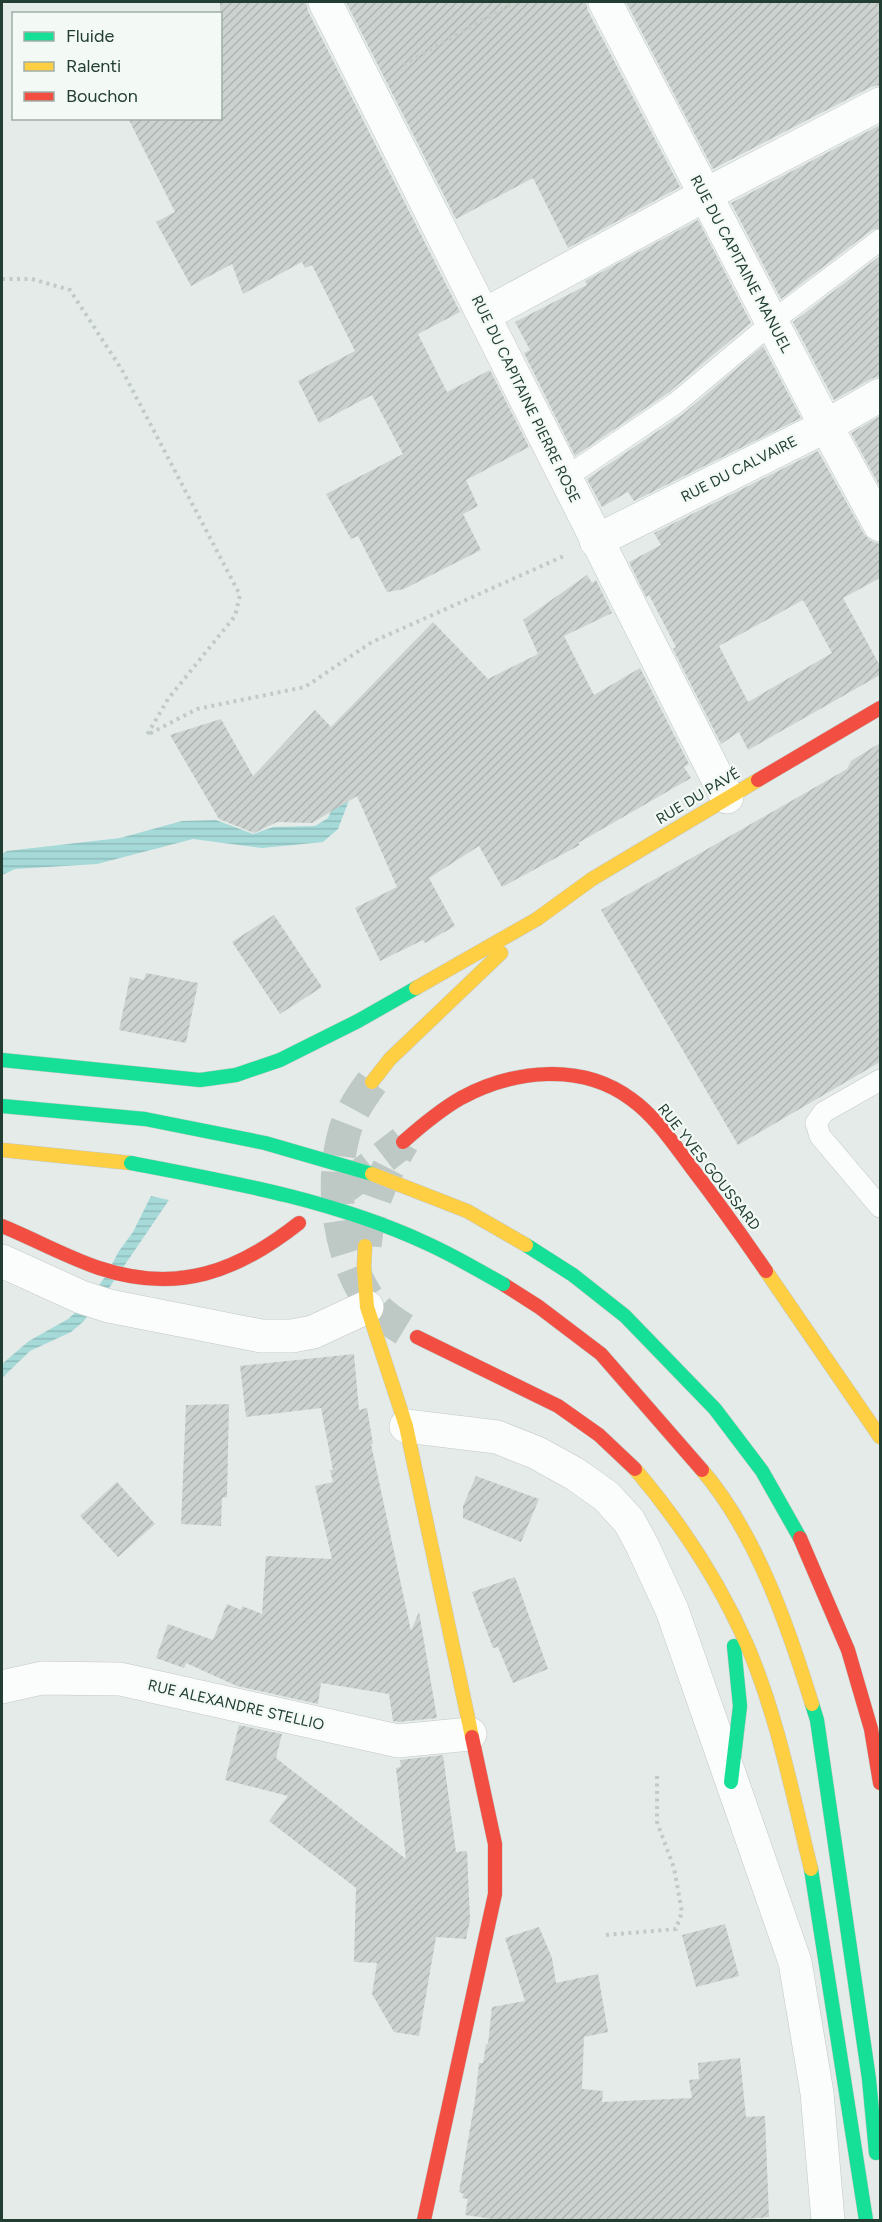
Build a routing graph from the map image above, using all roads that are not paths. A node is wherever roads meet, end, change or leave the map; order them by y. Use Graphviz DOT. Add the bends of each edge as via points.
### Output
graph roads {
  1 [pos="324,2"];
  2 [pos="605,2"];
  3 [pos="880,104"];
  4 [pos="705,195"];
  5 [pos="880,240"];
  6 [pos="484,315"];
  7 [pos="772,323"];
  8 [pos="880,395"];
  9 [pos="826,426"];
  10 [pos="565,478"];
  11 [pos="880,525"];
  12 [pos="596,541"];
  13 [pos="880,708"];
  14 [pos="727,797"];
  15 [pos="537,919"];
  16 [pos="2,1060"];
  17 [pos="880,1080"];
  18 [pos="372,1082"];
  19 [pos="2,1106"];
  20 [pos="403,1142"];
  21 [pos="2,1150"];
  22 [pos="880,1207"];
  23 [pos="299,1223"];
  24 [pos="2,1226"];
  25 [pos="365,1246"];
  26 [pos="2,1261"];
  27 [pos="367,1307"];
  28 [pos="417,1337"];
  29 [pos="406,1426"];
  30 [pos="880,1437"];
  31 [pos="728,1605"];
  32 [pos="2,1687"];
  33 [pos="470,1734"];
  34 [pos="731,1782"];
  35 [pos="880,1783"];
  36 [pos="877,2169"];
  37 [pos="424,2220"];
  38 [pos="828,2220"];
  39 [pos="866,2220"];
  1 -- 6 [label="street, RUE DU CAPITAINE PIERRE ROSE"];
  2 -- 4 [label="street, RUE DU CAPITAINE MANUEL"];
  3 -- 4 [label="street"];
  4 -- 6 [label="street"];
  4 -- 7 [label="street, RUE DU CAPITAINE MANUEL"];
  5 -- 7 [label="lane"];
  6 -- 10 [label="street, RUE DU CAPITAINE PIERRE ROSE"];
  7 -- 9 [label="street, RUE DU CAPITAINE MANUEL"];
  7 -- 10 [label="lane" via="676,403"];
  8 -- 9 [label="street, RUE DU CALVAIRE"];
  9 -- 11 [label="street, RUE DU CAPITAINE MANUEL"];
  9 -- 12 [label="street, RUE DU CALVAIRE"];
  10 -- 12 [label="street, RUE DU CAPITAINE PIERRE ROSE"];
  12 -- 14 [label="street, RUE DU CAPITAINE PIERRE ROSE"];
  13 -- 14 [label="main road, RUE DU PAVÉ"];
  14 -- 15 [label="main road, RUE DU PAVÉ" via="592,879"];
  15 -- 16 [label="main road" via="358,1021 279,1060 236,1075 200,1080"];
  15 -- 18 [label="main road" via="398,1051"];
  17 -- 22 [label="lane" via="825,1112 816,1123 820,1136"];
  19 -- 35 [label="main road, bridge" via="145,1119 213,1130 317,1156 459,1207 573,1275 625,1316 715,1409 762,1471 803,1543 848,1650 871,1729"];
  20 -- 30 [label="main road, RUE YVES GOUSSARD" via="468,1094 519,1078 569,1075 593,1079 630,1097 702,1182"];
  21 -- 36 [label="main road, bridge" via="131,1163 252,1185 356,1215 428,1243 539,1307 601,1354 687,1451 736,1519 764,1572 795,1648 817,1720 869,2079"];
  23 -- 24 [label="main road" via="279,1241 224,1271 166,1280 129,1276 88,1263"];
  25 -- 27 [label="main road"];
  26 -- 27 [label="street" via="95,1301 261,1336 313,1332"];
  27 -- 29 [label="main road"];
  28 -- 31 [label="main road" via="558,1406 599,1436 635,1469 663,1503"];
  29 -- 33 [label="main road"];
  29 -- 34 [label="street" via="497,1437 519,1444 575,1474 606,1496 629,1521 672,1610"];
  31 -- 34 [label="main road" via="740,1706"];
  31 -- 39 [label="main road" via="748,1647 784,1757 815,1886"];
  32 -- 33 [label="street, RUE ALEXANDRE STELLIO" via="42,1678 120,1679 398,1741"];
  33 -- 37 [label="main road" via="495,1844 495,1894"];
  34 -- 38 [label="street" via="795,1962 817,2093"];
}
